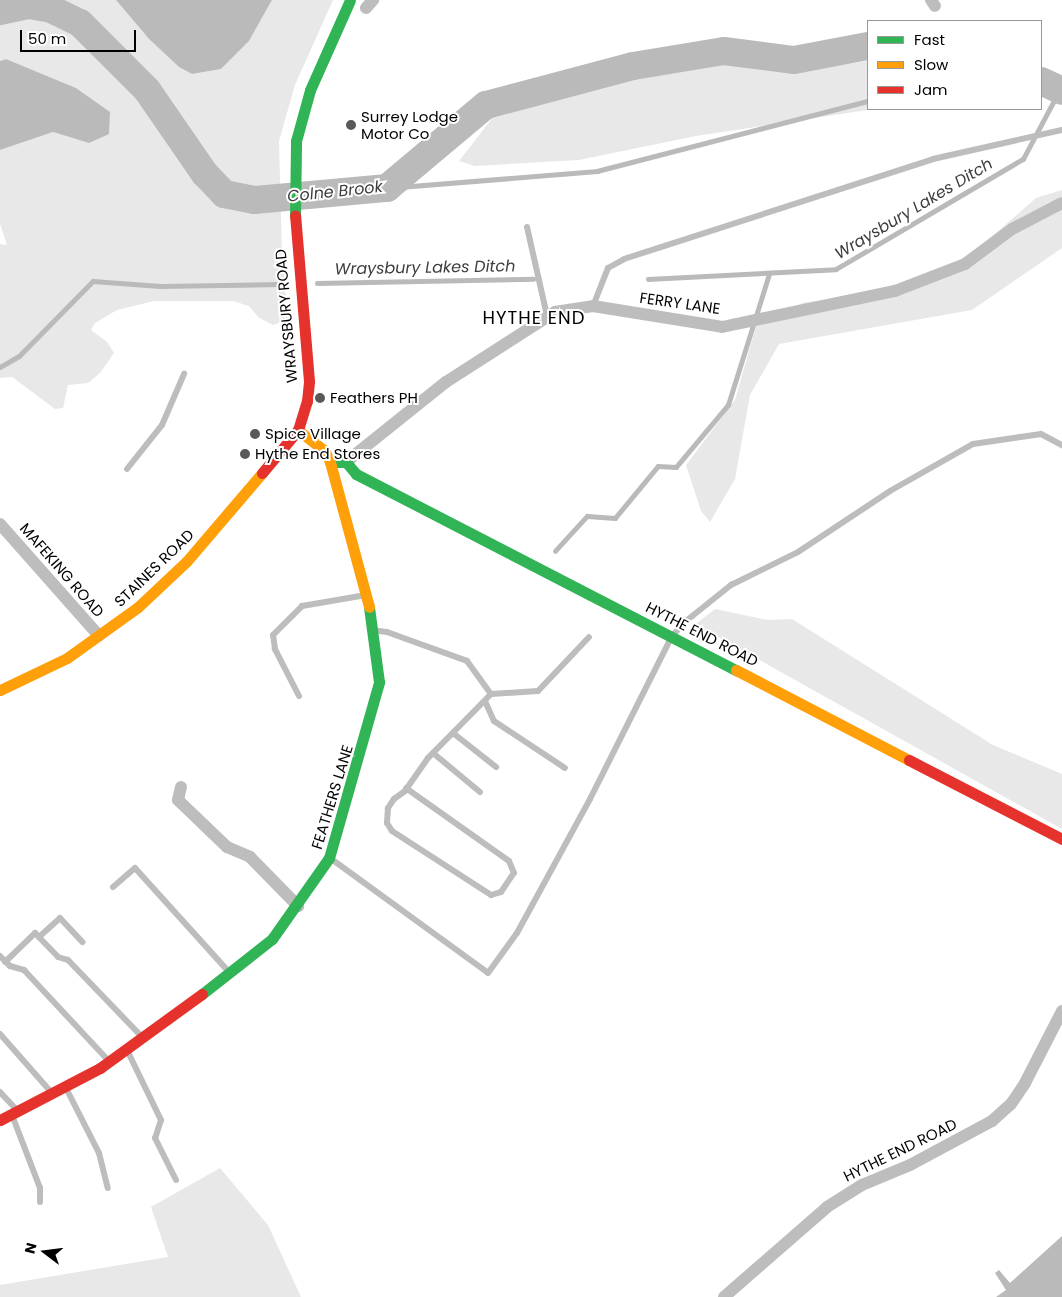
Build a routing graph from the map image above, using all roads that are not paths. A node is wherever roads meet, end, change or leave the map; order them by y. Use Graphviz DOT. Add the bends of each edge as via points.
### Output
graph roads {
  1 [pos="350,0"];
  2 [pos="1062,130"];
  3 [pos="1062,203"];
  4 [pos="527,227"];
  5 [pos="593,306"];
  6 [pos="548,316"];
  7 [pos="184,374"];
  8 [pos="298,430"];
  9 [pos="1062,445"];
  10 [pos="330,462"];
  11 [pos="346,462"];
  12 [pos="127,469"];
  13 [pos="0,524"];
  14 [pos="367,595"];
  15 [pos="372,630"];
  16 [pos="99,636"];
  17 [pos="672,636"];
  18 [pos="589,637"];
  19 [pos="0,690"];
  20 [pos="491,694"];
  21 [pos="300,696"];
  22 [pos="485,700"];
  23 [pos="453,733"];
  24 [pos="433,753"];
  25 [pos="496,767"];
  26 [pos="565,768"];
  27 [pos="181,787"];
  28 [pos="406,788"];
  29 [pos="480,792"];
  30 [pos="1062,839"];
  31 [pos="329,858"];
  32 [pos="113,887"];
  33 [pos="298,906"];
  34 [pos="39,937"];
  35 [pos="82,942"];
  36 [pos="0,956"];
  37 [pos="5,962"];
  38 [pos="230,973"];
  39 [pos="1062,1011"];
  40 [pos="0,1034"];
  41 [pos="142,1038"];
  42 [pos="126,1049"];
  43 [pos="109,1061"];
  44 [pos="66,1087"];
  45 [pos="0,1092"];
  46 [pos="53,1094"];
  47 [pos="14,1113"];
  48 [pos="0,1120"];
  49 [pos="176,1180"];
  50 [pos="108,1188"];
  51 [pos="40,1202"];
  52 [pos="724,1297"];
  1 -- 8 [label="street, WRAYSBURY ROAD" via="302,112 293,177 309,381"];
  2 -- 5 [label="lane" via="933,160 614,262 605,274"];
  3 -- 5 [label="street, FERRY LANE" via="1012,229 965,264 895,291 722,327"];
  4 -- 6 [label="lane"];
  5 -- 6 [label="street, FERRY LANE"];
  6 -- 11 [label="street, FERRY LANE" via="446,382"];
  7 -- 12 [label="lane" via="167,416"];
  8 -- 10 [label="street, FEATHERS LANE" via="324,450"];
  8 -- 16 [label="street, STAINES ROAD" via="186,562 138,607"];
  9 -- 17 [label="lane" via="1041,434 973,444 890,491 798,552 731,586"];
  10 -- 11 [label="street"];
  10 -- 14 [label="street, FEATHERS LANE"];
  11 -- 17 [label="street, HYTHE END ROAD" via="356,474"];
  13 -- 16 [label="street, MAFEKING ROAD"];
  14 -- 15 [label="street, FEATHERS LANE"];
  14 -- 21 [label="lane" via="302,606 273,635 275,649"];
  15 -- 20 [label="lane" via="387,632 467,661"];
  15 -- 31 [label="street, FEATHERS LANE" via="379,682"];
  16 -- 19 [label="street, STAINES ROAD" via="67,658"];
  17 -- 30 [label="street, HYTHE END ROAD"];
  17 -- 31 [label="lane" via="586,808 517,933 488,973"];
  18 -- 20 [label="lane" via="538,692"];
  20 -- 22 [label="lane"];
  22 -- 23 [label="lane"];
  22 -- 26 [label="lane" via="494,721"];
  23 -- 24 [label="lane"];
  23 -- 25 [label="lane"];
  24 -- 28 [label="lane"];
  24 -- 29 [label="lane"];
  27 -- 33 [label="street" via="178,800 227,847 250,857"];
  28 -- 28 [label="lane" via="509,861 514,873 501,892 491,895 392,831 387,823 388,808"];
  31 -- 33 [label="street, FEATHERS LANE"];
  32 -- 38 [label="lane" via="136,868"];
  33 -- 38 [label="street, FEATHERS LANE" via="272,939"];
  34 -- 35 [label="lane" via="60,918"];
  34 -- 37 [label="lane" via="35,933"];
  34 -- 41 [label="lane" via="58,957 68,960"];
  36 -- 37 [label="lane"];
  37 -- 43 [label="lane" via="24,970"];
  38 -- 41 [label="street, FEATHERS LANE"];
  39 -- 52 [label="street, HYTHE END ROAD" via="1025,1083 1011,1104 992,1121 910,1165 862,1185 827,1207"];
  40 -- 46 [label="lane"];
  41 -- 42 [label="street, FEATHERS LANE"];
  42 -- 43 [label="street, FEATHERS LANE"];
  42 -- 49 [label="lane" via="161,1120 155,1138"];
  43 -- 44 [label="street, FEATHERS LANE"];
  44 -- 46 [label="street, FEATHERS LANE"];
  44 -- 50 [label="lane" via="99,1153"];
  45 -- 47 [label="lane"];
  46 -- 47 [label="street, FEATHERS LANE"];
  47 -- 48 [label="street, FEATHERS LANE"];
  47 -- 51 [label="lane" via="40,1188"];
}
